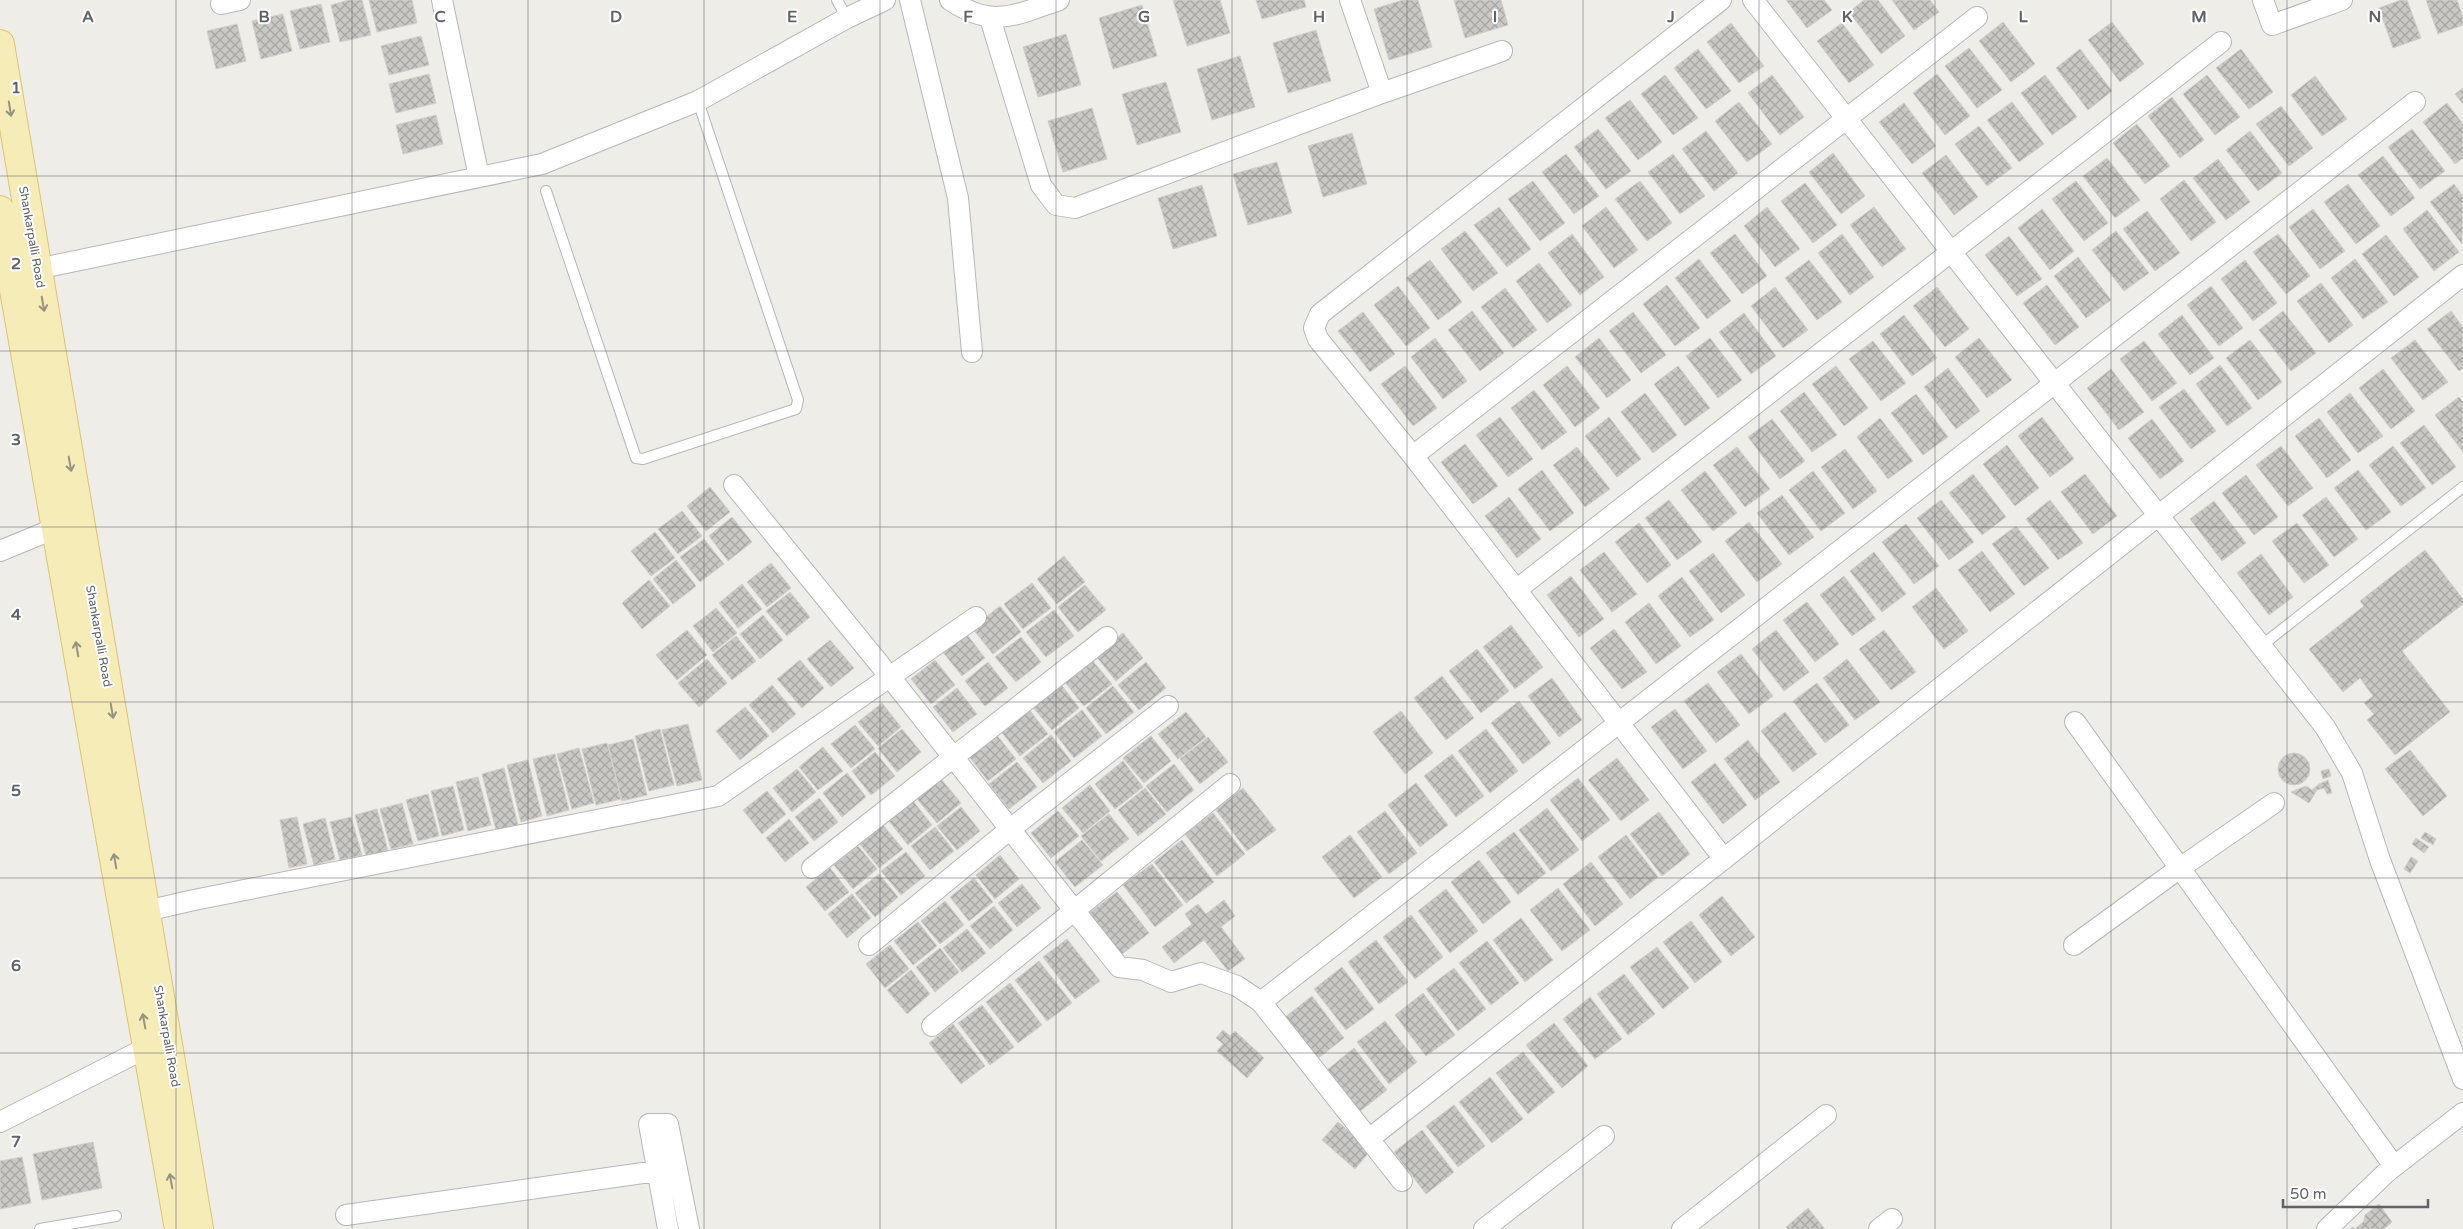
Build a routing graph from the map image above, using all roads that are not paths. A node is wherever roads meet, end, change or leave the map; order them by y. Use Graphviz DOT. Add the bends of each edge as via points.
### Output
graph roads {
  1 [pos="442,0"];
  2 [pos="837,0"];
  3 [pos="885,0"];
  4 [pos="910,0"];
  5 [pos="950,0"];
  6 [pos="1059,0"];
  7 [pos="1350,0"];
  8 [pos="1721,0"];
  9 [pos="1753,0"];
  10 [pos="2264,0"];
  11 [pos="2342,0"];
  12 [pos="1977,17"];
  13 [pos="847,18"];
  14 [pos="990,18"];
  15 [pos="2221,42"];
  16 [pos="0,44"];
  17 [pos="1502,51"];
  18 [pos="1382,93"];
  19 [pos="698,101"];
  20 [pos="2415,102"];
  21 [pos="1846,118"];
  22 [pos="479,177"];
  23 [pos="546,191"];
  24 [pos="0,210"];
  25 [pos="1950,251"];
  26 [pos="37,269"];
  27 [pos="2463,275"];
  28 [pos="972,352"];
  29 [pos="2054,383"];
  30 [pos="1413,456"];
  31 [pos="734,485"];
  32 [pos="2463,487"];
  33 [pos="2159,516"];
  34 [pos="56,528"];
  35 [pos="0,551"];
  36 [pos="1516,590"];
  37 [pos="976,617"];
  38 [pos="1107,637"];
  39 [pos="2261,646"];
  40 [pos="890,677"];
  41 [pos="1168,706"];
  42 [pos="2075,722"];
  43 [pos="1618,724"];
  44 [pos="953,759"];
  45 [pos="1230,784"];
  46 [pos="2274,803"];
  47 [pos="1009,830"];
  48 [pos="1724,859"];
  49 [pos="812,868"];
  50 [pos="2180,868"];
  51 [pos="146,911"];
  52 [pos="1072,911"];
  53 [pos="2074,945"];
  54 [pos="869,946"];
  55 [pos="1262,1002"];
  56 [pos="932,1026"];
  57 [pos="148,1047"];
  58 [pos="2463,1079"];
  59 [pos="1826,1114"];
  60 [pos="2463,1114"];
  61 [pos="0,1122"];
  62 [pos="173,1133"];
  63 [pos="1604,1136"];
  64 [pos="1369,1139"];
  65 [pos="2394,1166"];
  66 [pos="657,1171"];
  67 [pos="1402,1181"];
  68 [pos="346,1215"];
  69 [pos="116,1216"];
  70 [pos="40,1229"];
  71 [pos="180,1229"];
  72 [pos="199,1229"];
  73 [pos="668,1229"];
  74 [pos="689,1229"];
  75 [pos="1484,1229"];
  76 [pos="1682,1229"];
  77 [pos="2327,1229"];
  1 -- 22 [label="street"];
  2 -- 13 [label="lane"];
  3 -- 13 [label="street"];
  4 -- 28 [label="street" via="958,198"];
  5 -- 14 [label="street" via="966,11"];
  6 -- 14 [label="street" via="1008,17"];
  7 -- 18 [label="street"];
  8 -- 30 [label="street" via="1320,314 1314,328 1318,339"];
  9 -- 21 [label="street"];
  10 -- 11 [label="street" via="2272,24"];
  12 -- 21 [label="street"];
  13 -- 19 [label="street"];
  14 -- 18 [label="street" via="1041,185 1056,205 1075,208"];
  15 -- 25 [label="street"];
  16 -- 26 [label="main road, Shankarpalli Road, one-way"];
  17 -- 18 [label="street"];
  19 -- 22 [label="street" via="542,164"];
  19 -- 23 [label="lane" via="798,400 796,409 643,459 636,458"];
  20 -- 29 [label="street"];
  21 -- 25 [label="street"];
  21 -- 30 [label="street"];
  22 -- 26 [label="street"];
  24 -- 34 [label="main road, Shankarpalli Road"];
  25 -- 29 [label="street"];
  25 -- 36 [label="street"];
  26 -- 51 [label="main road, Shankarpalli Road, one-way"];
  27 -- 33 [label="street"];
  29 -- 33 [label="street"];
  29 -- 43 [label="street"];
  30 -- 36 [label="street"];
  31 -- 40 [label="street"];
  32 -- 39 [label="lane"];
  33 -- 39 [label="street"];
  33 -- 48 [label="street"];
  34 -- 35 [label="street"];
  57 -- 34 [label="main road, Shankarpalli Road, one-way"];
  36 -- 43 [label="street"];
  37 -- 40 [label="street"];
  38 -- 44 [label="street"];
  39 -- 58 [label="street" via="2325,726 2352,773 2380,860"];
  40 -- 44 [label="street"];
  40 -- 51 [label="street" via="718,796"];
  41 -- 47 [label="street"];
  42 -- 50 [label="street"];
  43 -- 48 [label="street"];
  43 -- 55 [label="street"];
  44 -- 47 [label="street"];
  44 -- 49 [label="street"];
  45 -- 52 [label="street"];
  46 -- 50 [label="street"];
  47 -- 52 [label="street"];
  47 -- 54 [label="street"];
  48 -- 64 [label="street"];
  50 -- 53 [label="street"];
  50 -- 65 [label="street"];
  51 -- 62 [label="main road, Shankarpalli Road"];
  52 -- 55 [label="street" via="1119,968 1143,970 1171,982 1201,973 1238,986"];
  52 -- 56 [label="street"];
  55 -- 64 [label="street"];
  57 -- 61 [label="street"];
  57 -- 62 [label="main road, Shankarpalli Road"];
  59 -- 76 [label="street"];
  60 -- 65 [label="street"];
  71 -- 62 [label="main road, Shankarpalli Road, one-way"];
  62 -- 72 [label="main road, Shankarpalli Road"];
  63 -- 75 [label="street"];
  64 -- 67 [label="street"];
  65 -- 77 [label="street"];
  66 -- 68 [label="street"];
  66 -- 73 [label="street"];
  66 -- 74 [label="street" via="649,1124 668,1124"];
  69 -- 70 [label="lane"];
}
